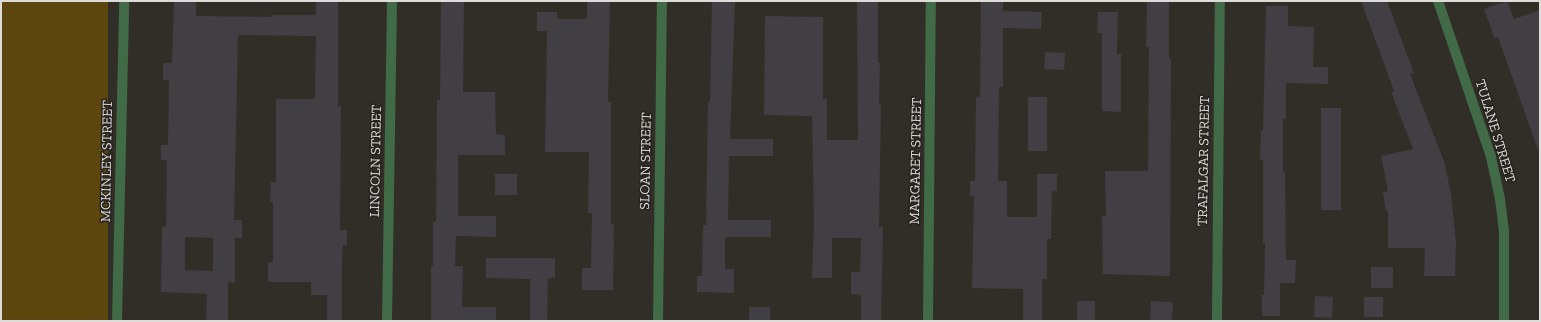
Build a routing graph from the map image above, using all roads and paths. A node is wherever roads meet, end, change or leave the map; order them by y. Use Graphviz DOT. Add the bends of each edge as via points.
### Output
graph roads {
  1 [pos="124,1"];
  2 [pos="392,1"];
  3 [pos="662,1"];
  4 [pos="931,1"];
  5 [pos="1220,1"];
  6 [pos="1438,1"];
  7 [pos="117,321"];
  8 [pos="388,321"];
  9 [pos="658,321"];
  10 [pos="928,321"];
  11 [pos="1217,321"];
  12 [pos="1504,321"];
  1 -- 7 [label="street, MCKINLEY STREET"];
  2 -- 8 [label="street, LINCOLN STREET"];
  3 -- 9 [label="street, SLOAN STREET"];
  4 -- 10 [label="street, MARGARET STREET"];
  5 -- 11 [label="street, TRAFALGAR STREET"];
  6 -- 12 [label="street, TULANE STREET" via="1491,157 1500,199 1504,234"];
}
